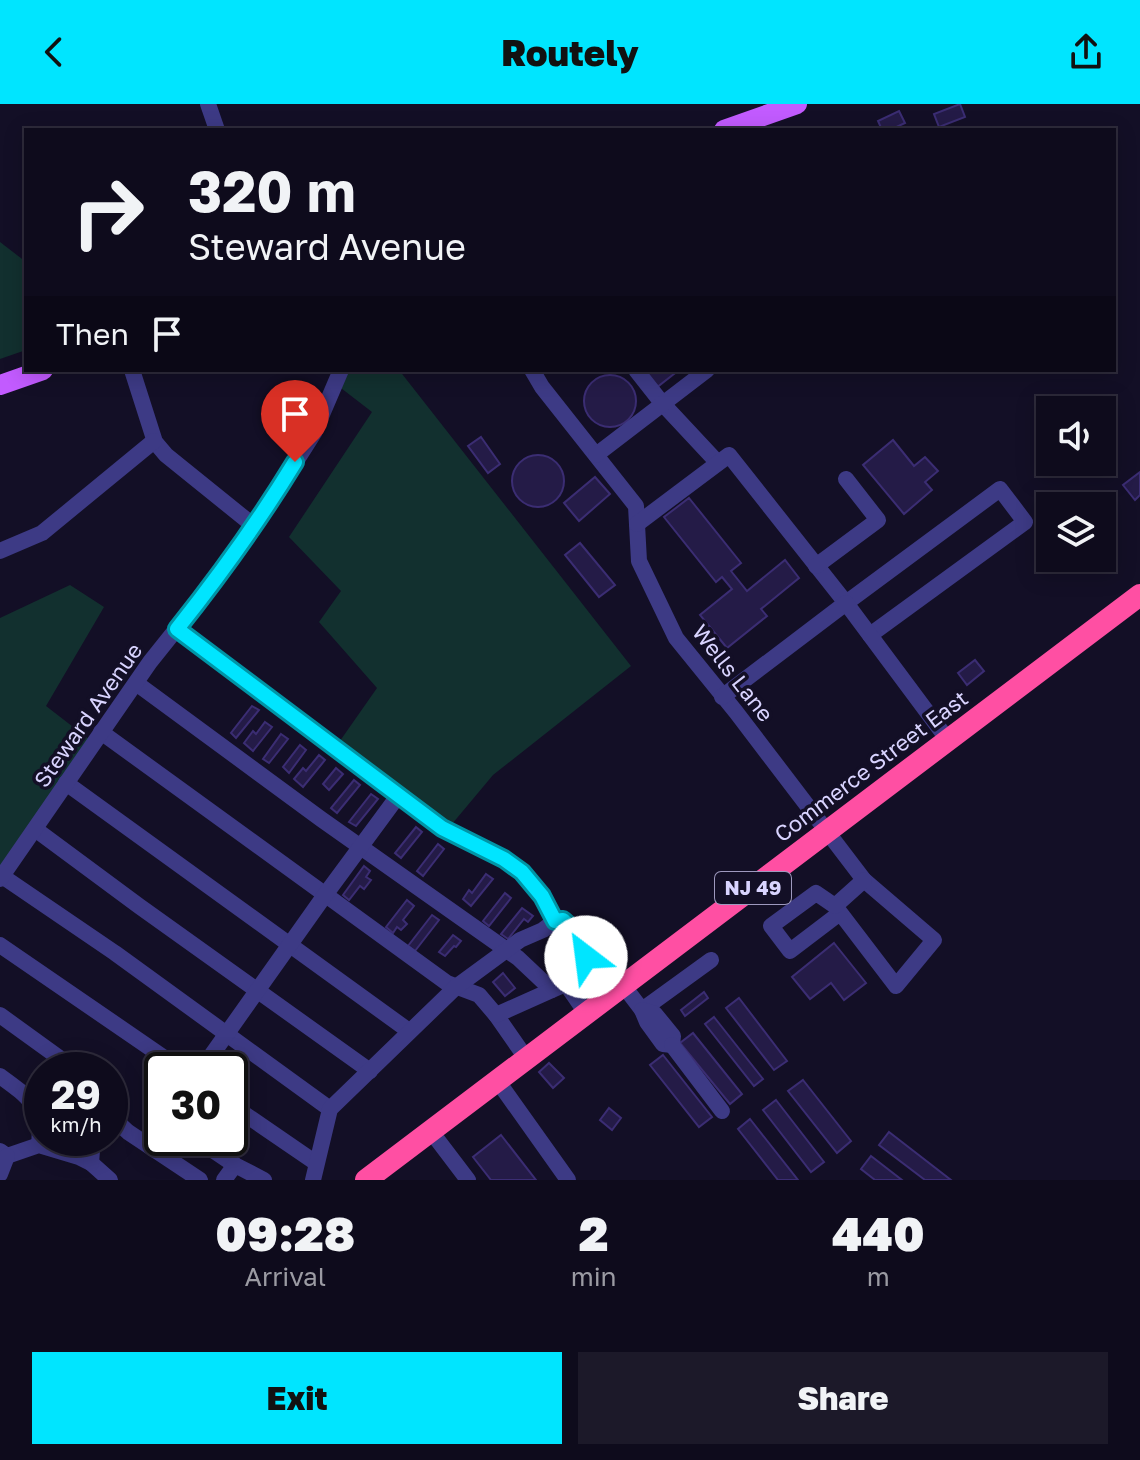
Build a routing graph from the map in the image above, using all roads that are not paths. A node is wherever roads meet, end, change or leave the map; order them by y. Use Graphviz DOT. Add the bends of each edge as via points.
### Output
graph roads {
  1 [pos="208,104"];
  2 [pos="797,104"];
  3 [pos="216,128"];
  4 [pos="730,128"];
  5 [pos="37,372"];
  6 [pos="133,372"];
  7 [pos="340,372"];
  8 [pos="533,372"];
  9 [pos="638,372"];
  10 [pos="704,372"];
  11 [pos="0,385"];
  12 [pos="662,403"];
  13 [pos="154,441"];
  14 [pos="596,455"];
  15 [pos="718,463"];
  16 [pos="846,479"];
  17 [pos="637,524"];
  18 [pos="254,526"];
  19 [pos="0,551"];
  20 [pos="816,566"];
  21 [pos="1140,595"];
  22 [pos="846,603"];
  23 [pos="177,629"];
  24 [pos="870,635"];
  25 [pos="136,683"];
  26 [pos="722,697"];
  27 [pos="101,732"];
  28 [pos="948,740"];
  29 [pos="66,783"];
  30 [pos="398,796"];
  31 [pos="35,829"];
  32 [pos="827,832"];
  33 [pos="360,847"];
  34 [pos="1,877"];
  35 [pos="864,880"];
  36 [pos="325,895"];
  37 [pos="555,921"];
  38 [pos="0,945"];
  39 [pos="290,945"];
  40 [pos="506,951"];
  41 [pos="711,960"];
  42 [pos="623,985"];
  43 [pos="456,987"];
  44 [pos="559,987"];
  45 [pos="258,991"];
  46 [pos="642,1010"];
  47 [pos="586,1013"];
  48 [pos="0,1015"];
  49 [pos="496,1015"];
  50 [pos="409,1031"];
  51 [pos="225,1035"];
  52 [pos="51,1052"];
  53 [pos="156,1052"];
  54 [pos="213,1052"];
  55 [pos="526,1058"];
  56 [pos="370,1071"];
  57 [pos="0,1076"];
  58 [pos="497,1080"];
  59 [pos="24,1095"];
  60 [pos="330,1109"];
  61 [pos="722,1111"];
  62 [pos="248,1116"];
  63 [pos="430,1130"];
  64 [pos="24,1149"];
  65 [pos="4,1154"];
  66 [pos="76,1156"];
  67 [pos="92,1156"];
  68 [pos="173,1156"];
  69 [pos="222,1156"];
  70 [pos="91,1163"];
  71 [pos="316,1163"];
  72 [pos="235,1165"];
  73 [pos="0,1174"];
  74 [pos="110,1180"];
  75 [pos="200,1180"];
  76 [pos="224,1180"];
  77 [pos="264,1180"];
  78 [pos="313,1180"];
  79 [pos="366,1180"];
  80 [pos="468,1180"];
  81 [pos="568,1180"];
  1 -- 3 [label="street"];
  2 -- 4 [label="main road"];
  5 -- 11 [label="main road"];
  6 -- 13 [label="street"];
  7 -- 18 [label="street, Steward Avenue" via="314,433"];
  8 -- 14 [label="street, Wells Lane"];
  9 -- 12 [label="street"];
  10 -- 12 [label="street"];
  12 -- 14 [label="street"];
  12 -- 15 [label="street"];
  13 -- 18 [label="street"];
  13 -- 19 [label="street" via="50,528"];
  14 -- 17 [label="street, Wells Lane" via="636,506"];
  15 -- 17 [label="street"];
  15 -- 20 [label="street" via="729,455"];
  16 -- 20 [label="street" via="878,520"];
  17 -- 26 [label="street, Wells Lane" via="639,561 676,638"];
  18 -- 23 [label="street, Steward Avenue"];
  20 -- 22 [label="street"];
  21 -- 28 [label="highway, Commerce Street East / NJ 49"];
  22 -- 24 [label="street"];
  22 -- 24 [label="street" via="1000,489 1025,522"];
  22 -- 26 [label="street"];
  23 -- 25 [label="street, Steward Avenue"];
  23 -- 30 [label="street"];
  24 -- 28 [label="street"];
  25 -- 27 [label="street, Steward Avenue"];
  25 -- 33 [label="street"];
  26 -- 32 [label="street, Wells Lane"];
  27 -- 29 [label="street, Steward Avenue"];
  27 -- 36 [label="street"];
  28 -- 32 [label="highway, Commerce Street East / NJ 49"];
  29 -- 31 [label="street, Steward Avenue"];
  29 -- 39 [label="street"];
  30 -- 33 [label="street"];
  30 -- 37 [label="street" via="442,828 522,872"];
  31 -- 34 [label="street, Steward Avenue"];
  31 -- 45 [label="street"];
  32 -- 35 [label="street, Wells Lane"];
  32 -- 42 [label="highway, Commerce Street East / NJ 49"];
  33 -- 36 [label="street"];
  33 -- 40 [label="street"];
  34 -- 51 [label="street"];
  35 -- 35 [label="street, Wells Lane" via="934,940 896,986 838,910"];
  36 -- 39 [label="street"];
  36 -- 43 [label="street"];
  37 -- 40 [label="street"];
  37 -- 44 [label="street" via="563,920 586,947 580,970"];
  38 -- 53 [label="street"];
  39 -- 45 [label="street"];
  39 -- 50 [label="street"];
  40 -- 43 [label="street"];
  40 -- 44 [label="street"];
  41 -- 46 [label="street"];
  42 -- 46 [label="street"];
  42 -- 47 [label="highway, Commerce Street East / NJ 49"];
  43 -- 49 [label="street" via="479,995"];
  43 -- 50 [label="street"];
  44 -- 47 [label="street"];
  44 -- 49 [label="street"];
  45 -- 51 [label="street"];
  45 -- 56 [label="street"];
  46 -- 61 [label="street" via="655,1014"];
  47 -- 55 [label="highway, Commerce Street East / NJ 49"];
  48 -- 52 [label="street"];
  49 -- 55 [label="street"];
  50 -- 56 [label="street"];
  51 -- 54 [label="street"];
  51 -- 60 [label="street"];
  55 -- 58 [label="highway, Commerce Street East / NJ 49"];
  56 -- 60 [label="street"];
  57 -- 59 [label="street"];
  58 -- 63 [label="highway, Commerce Street East / NJ 49"];
  58 -- 81 [label="street"];
  60 -- 71 [label="street"];
  62 -- 71 [label="street"];
  63 -- 79 [label="highway, Commerce Street East / NJ 49"];
  63 -- 80 [label="street"];
  64 -- 65 [label="street"];
  65 -- 73 [label="street"];
  66 -- 70 [label="street"];
  67 -- 70 [label="street"];
  68 -- 75 [label="street"];
  69 -- 72 [label="street"];
  70 -- 74 [label="street"];
  71 -- 78 [label="street"];
  72 -- 76 [label="street"];
  72 -- 77 [label="street"];
}
